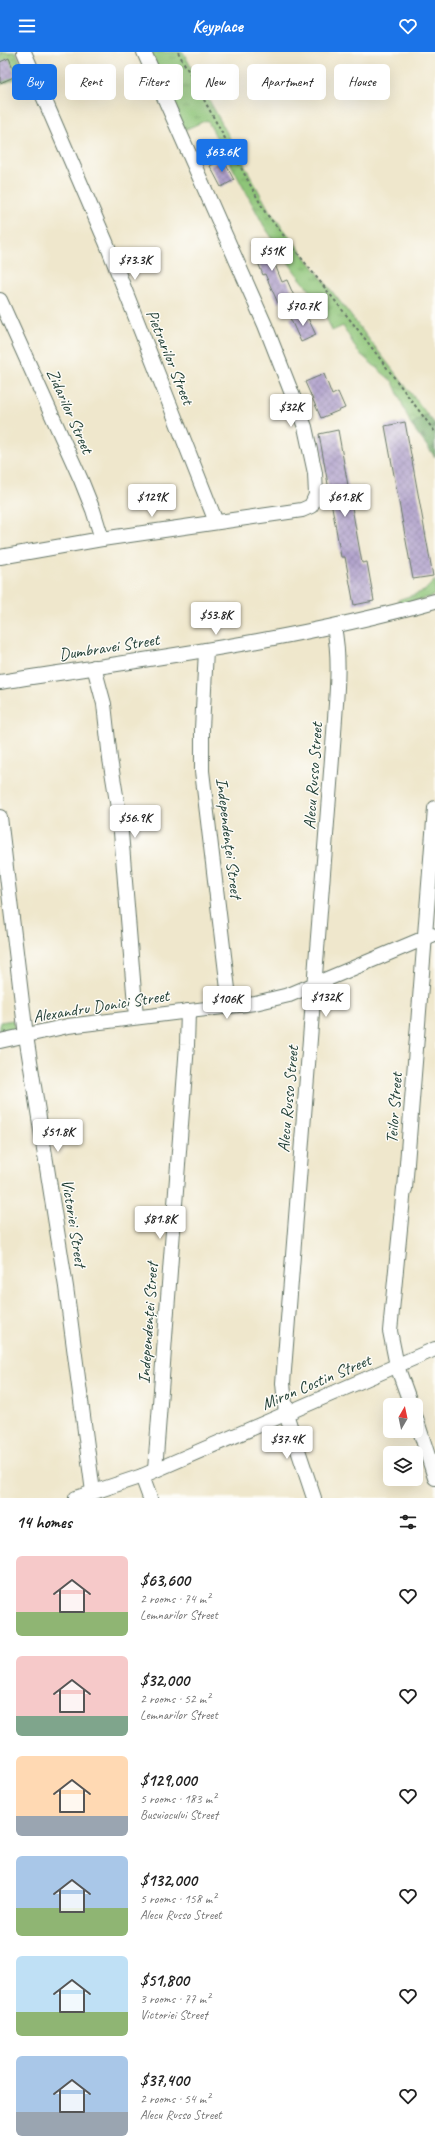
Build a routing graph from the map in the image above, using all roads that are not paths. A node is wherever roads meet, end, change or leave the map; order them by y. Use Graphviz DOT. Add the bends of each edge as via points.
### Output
graph roads {
  1 [pos="24,52"];
  2 [pos="144,52"];
  3 [pos="0,300"];
  4 [pos="216,522"];
  5 [pos="102,539"];
  6 [pos="0,557"];
  7 [pos="435,601"];
  8 [pos="334,627"];
  9 [pos="206,650"];
  10 [pos="94,667"];
  11 [pos="0,682"];
  12 [pos="435,808"];
  13 [pos="0,817"];
  14 [pos="430,936"];
  15 [pos="315,984"];
  16 [pos="230,1006"];
  17 [pos="188,1011"];
  18 [pos="136,1017"];
  19 [pos="26,1036"];
  20 [pos="0,1041"];
  21 [pos="435,1349"];
  22 [pos="397,1366"];
  23 [pos="408,1398"];
  24 [pos="286,1414"];
  25 [pos="422,1438"];
  26 [pos="155,1470"];
  27 [pos="142,1476"];
  28 [pos="435,1478"];
  29 [pos="93,1492"];
  30 [pos="76,1498"];
  31 [pos="150,1498"];
  32 [pos="314,1498"];
  1 -- 4 [label="street, Pietrarilor Street" via="106,242"];
  2 -- 4 [label="street" via="265,325 305,427 315,473 316,495 311,506 302,510"];
  3 -- 5 [label="street, Zidarilor Street" via="78,473"];
  4 -- 5 [label="street"];
  5 -- 6 [label="street"];
  7 -- 8 [label="street, Dumbravei Street"];
  8 -- 9 [label="street, Dumbravei Street"];
  8 -- 15 [label="street, Alecu Russo Street" via="338,675"];
  9 -- 10 [label="street, Dumbravei Street"];
  9 -- 16 [label="street, Independenţei Street" via="202,771"];
  10 -- 11 [label="street, Dumbravei Street"];
  10 -- 18 [label="street" via="104,704 120,820"];
  12 -- 14 [label="street, Teilor Street"];
  13 -- 19 [label="street, Victoriei Street"];
  14 -- 15 [label="street, Alexandru Donici Street"];
  14 -- 22 [label="street, Teilor Street" via="390,1331"];
  15 -- 16 [label="street, Alexandru Donici Street" via="289,995"];
  15 -- 24 [label="street, Alecu Russo Street" via="283,1383"];
  16 -- 17 [label="street, Alexandru Donici Street"];
  17 -- 18 [label="street, Alexandru Donici Street"];
  17 -- 26 [label="street, Independenței Street" via="188,1045"];
  18 -- 19 [label="street, Alexandru Donici Street" via="68,1026"];
  19 -- 20 [label="street, Alexandru Donici Street"];
  19 -- 29 [label="street, Victoriei Street" via="66,1287"];
  21 -- 22 [label="street, Miron Costin Street"];
  22 -- 23 [label="street, Teilor Street"];
  22 -- 24 [label="street, Miron Costin Street"];
  24 -- 26 [label="street, Miron Costin Street"];
  24 -- 32 [label="street, Alecu Russo Street"];
  25 -- 28 [label="street"];
  26 -- 27 [label="street, Miron Costin Street"];
  27 -- 29 [label="street, Miron Costin Street"];
  27 -- 31 [label="street"];
  29 -- 30 [label="street, Miron Costin Street"];
}
